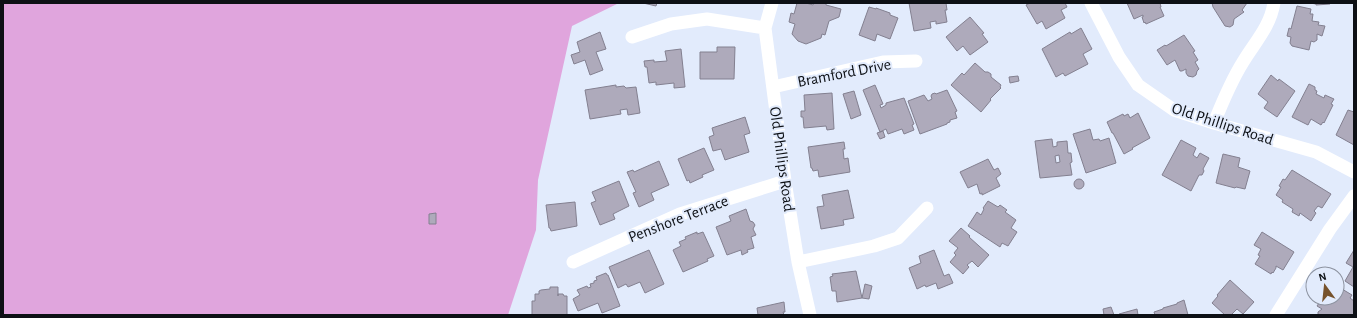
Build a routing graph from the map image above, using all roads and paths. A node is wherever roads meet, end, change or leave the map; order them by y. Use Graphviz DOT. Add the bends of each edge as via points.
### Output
graph roads {
  1 [pos="772,3"];
  2 [pos="1091,3"];
  3 [pos="1274,3"];
  4 [pos="765,28"];
  5 [pos="632,37"];
  6 [pos="916,61"];
  7 [pos="773,87"];
  8 [pos="1214,123"];
  9 [pos="1354,172"];
  10 [pos="785,181"];
  11 [pos="1354,196"];
  12 [pos="927,208"];
  13 [pos="573,262"];
  14 [pos="798,262"];
  15 [pos="810,315"];
  16 [pos="1276,315"];
  1 -- 4 [label="street, Old Phillips Road"];
  2 -- 8 [label="street, Old Phillips Road" via="1119,57 1138,85 1174,110"];
  3 -- 8 [label="street" via="1262,35 1242,63"];
  4 -- 5 [label="street" via="707,19 671,24"];
  4 -- 7 [label="street, Old Phillips Road"];
  6 -- 7 [label="street, Bramford Drive" via="883,62"];
  7 -- 10 [label="street, Old Phillips Road"];
  8 -- 9 [label="street, Old Phillips Road" via="1316,152"];
  10 -- 13 [label="street, Penshore Terrace" via="680,214"];
  10 -- 14 [label="street, Old Phillips Road"];
  11 -- 16 [label="street"];
  12 -- 14 [label="street" via="898,238 874,246"];
  14 -- 15 [label="street, Old Phillips Road"];
}
